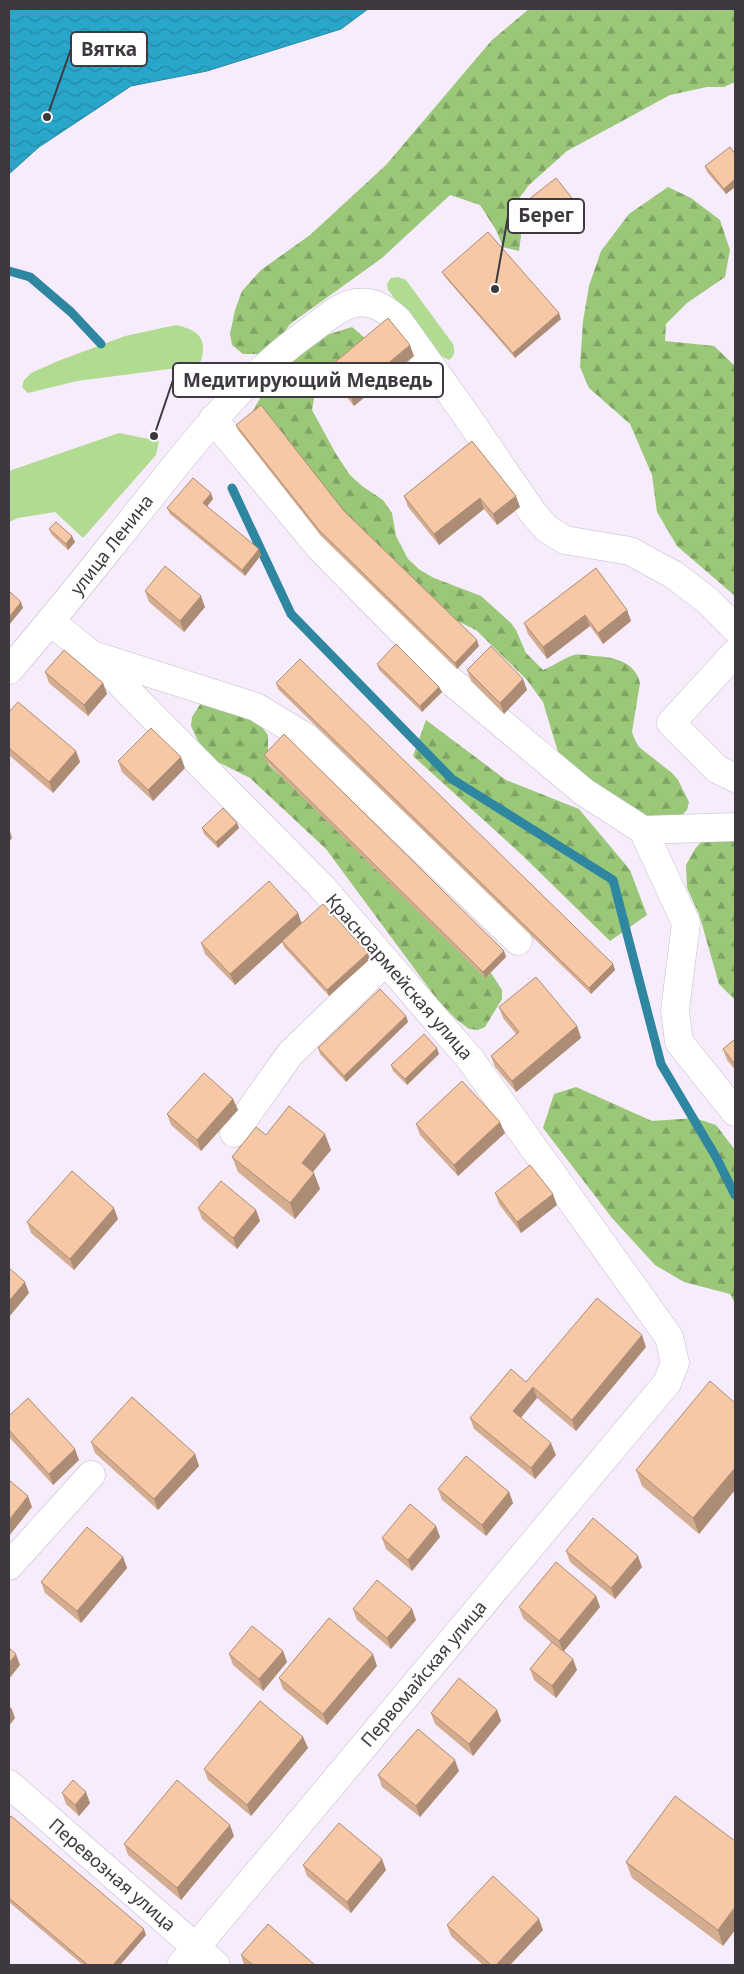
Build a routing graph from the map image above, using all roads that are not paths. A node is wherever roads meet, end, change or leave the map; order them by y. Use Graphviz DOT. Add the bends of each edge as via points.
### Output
graph roads {
  1 [pos="213,419"];
  2 [pos="51,622"];
  3 [pos="735,628"];
  4 [pos="735,653"];
  5 [pos="92,655"];
  6 [pos="9,670"];
  7 [pos="735,778"];
  8 [pos="735,827"];
  9 [pos="643,830"];
  10 [pos="518,941"];
  11 [pos="386,961"];
  12 [pos="735,1112"];
  13 [pos="234,1133"];
  14 [pos="668,1383"];
  15 [pos="91,1475"];
  16 [pos="9,1566"];
  17 [pos="9,1784"];
  18 [pos="188,1956"];
  19 [pos="216,1965"];
  1 -- 2 [label="street, улица Ленина"];
  1 -- 3 [label="street" via="286,347 335,313 362,302 380,306 398,320 547,529 565,540 630,551 674,575 707,600"];
  1 -- 9 [label="street" via="321,549 451,681 584,792"];
  2 -- 5 [label="street, Красноармейская улица"];
  2 -- 6 [label="street, улица Ленина"];
  4 -- 7 [label="street" via="672,723 717,769"];
  5 -- 10 [label="street" via="256,707 307,738"];
  5 -- 11 [label="street, Красноармейская улица" via="321,886"];
  8 -- 9 [label="street"];
  9 -- 12 [label="street" via="686,923 675,1010 679,1042"];
  11 -- 13 [label="street" via="290,1054"];
  11 -- 14 [label="street, Красноармейская улица" via="470,1059 669,1338 675,1363"];
  14 -- 18 [label="street, Первомайская улица"];
  15 -- 16 [label="street"];
  17 -- 18 [label="street, Перевозная улица"];
  18 -- 19 [label="street, Перевозная улица"];
}
